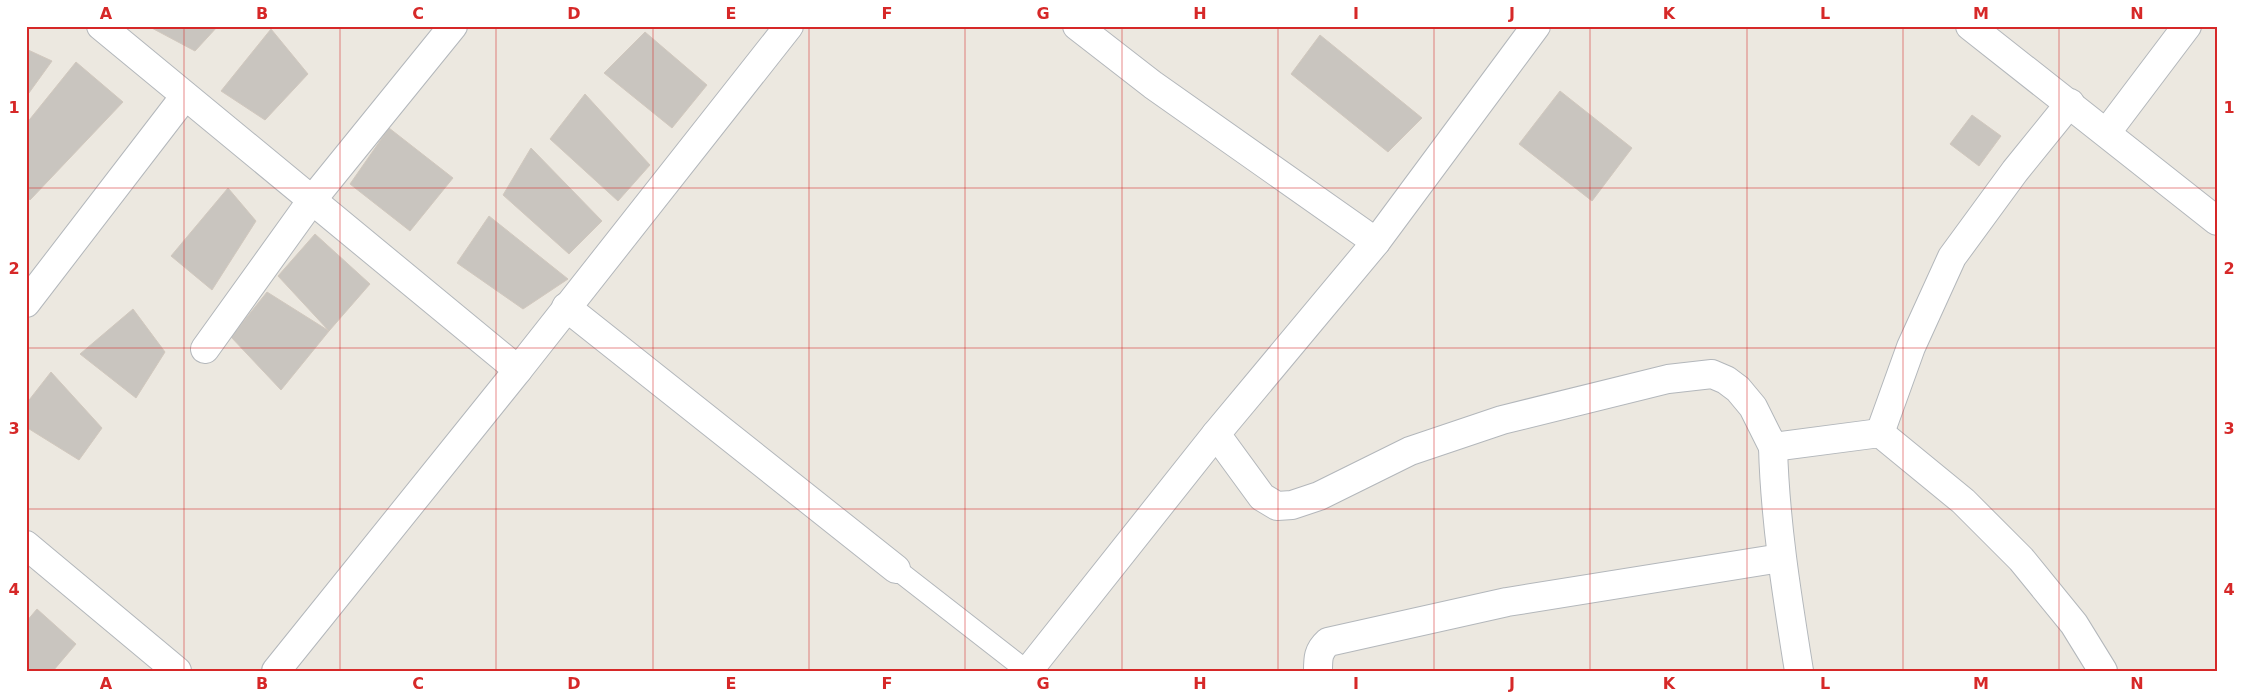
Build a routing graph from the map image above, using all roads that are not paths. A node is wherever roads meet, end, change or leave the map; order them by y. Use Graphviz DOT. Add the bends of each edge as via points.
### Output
graph roads {
  1 [pos="101,26"];
  2 [pos="453,26"];
  3 [pos="789,26"];
  4 [pos="1077,26"];
  5 [pos="1536,26"];
  6 [pos="1970,26"];
  7 [pos="2187,26"];
  8 [pos="186,96"];
  9 [pos="2070,103"];
  10 [pos="2107,132"];
  11 [pos="312,200"];
  12 [pos="2217,221"];
  13 [pos="1376,242"];
  14 [pos="26,303"];
  15 [pos="566,307"];
  16 [pos="205,349"];
  17 [pos="518,370"];
  18 [pos="1880,433"];
  19 [pos="1216,434"];
  20 [pos="1773,447"];
  21 [pos="26,545"];
  22 [pos="1781,558"];
  23 [pos="896,569"];
  24 [pos="177,671"];
  25 [pos="276,671"];
  26 [pos="1028,671"];
  27 [pos="1318,671"];
  28 [pos="1800,671"];
  29 [pos="2102,671"];
  1 -- 8 [label="street"];
  2 -- 11 [label="street"];
  3 -- 15 [label="street"];
  4 -- 13 [label="street" via="1153,85"];
  5 -- 13 [label="street"];
  6 -- 9 [label="street"];
  7 -- 10 [label="street"];
  8 -- 11 [label="street"];
  8 -- 14 [label="street"];
  9 -- 10 [label="street"];
  9 -- 18 [label="street" via="1952,257 1911,347"];
  10 -- 12 [label="street"];
  11 -- 16 [label="street"];
  11 -- 17 [label="street"];
  13 -- 19 [label="street"];
  15 -- 17 [label="street"];
  15 -- 23 [label="street"];
  17 -- 25 [label="street"];
  18 -- 20 [label="street"];
  18 -- 29 [label="street" via="1963,501 2021,559 2074,624"];
  19 -- 20 [label="street" via="1262,497 1277,506 1292,506 1410,451 1502,420 1668,379 1712,374 1738,389 1753,407"];
  19 -- 26 [label="street"];
  20 -- 22 [label="street"];
  21 -- 24 [label="street"];
  22 -- 27 [label="street" via="1507,602 1328,642 1318,656"];
  22 -- 28 [label="street"];
  23 -- 26 [label="lane"];
}
